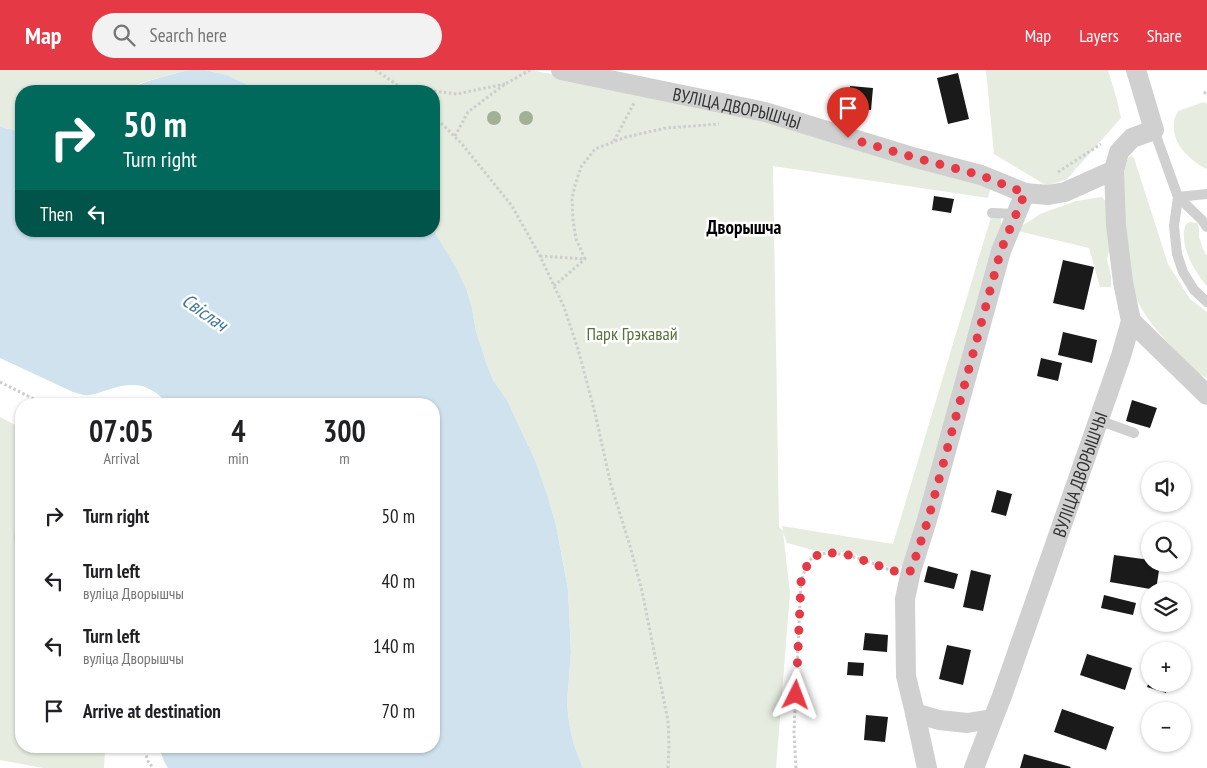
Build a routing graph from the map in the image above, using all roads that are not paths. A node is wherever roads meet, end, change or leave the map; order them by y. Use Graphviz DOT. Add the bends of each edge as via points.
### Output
graph roads {
  1 [pos="561,70"];
  2 [pos="1136,70"];
  3 [pos="1154,130"];
  4 [pos="1114,170"];
  5 [pos="1025,193"];
  6 [pos="1207,194"];
  7 [pos="1178,197"];
  8 [pos="992,213"];
  9 [pos="1016,214"];
  10 [pos="1207,227"];
  11 [pos="1207,302"];
  12 [pos="1131,321"];
  13 [pos="1207,396"];
  14 [pos="1098,420"];
  15 [pos="1134,433"];
  16 [pos="915,713"];
  17 [pos="992,719"];
  18 [pos="927,768"];
  19 [pos="974,768"];
  1 -- 5 [label="street, ВУЛІЦА ДВОРЫШЧЫ" via="765,112 980,175"];
  2 -- 3 [label="street"];
  3 -- 4 [label="street, ВУЛІЦА ДВОРЫШЧЫ" via="1132,138 1118,152"];
  3 -- 7 [label="lane"];
  4 -- 5 [label="street, ВУЛІЦА ДВОРЫШЧЫ" via="1065,192 1048,195"];
  4 -- 12 [label="street, ВУЛІЦА ДВОРЫШЧЫ" via="1116,225"];
  5 -- 9 [label="street"];
  6 -- 7 [label="lane"];
  7 -- 10 [label="lane"];
  7 -- 11 [label="lane" via="1174,226 1177,254 1194,290"];
  8 -- 9 [label="lane"];
  9 -- 16 [label="street" via="1001,250 905,599 906,676"];
  12 -- 13 [label="street"];
  12 -- 14 [label="street, ВУЛІЦА ДВОРЫШЧЫ"];
  14 -- 15 [label="lane"];
  14 -- 17 [label="street, ВУЛІЦА ДВОРЫШЧЫ"];
  16 -- 17 [label="street" via="967,723"];
  16 -- 18 [label="street"];
  17 -- 19 [label="street, ВУЛІЦА ДВОРЫШЧЫ"];
}
